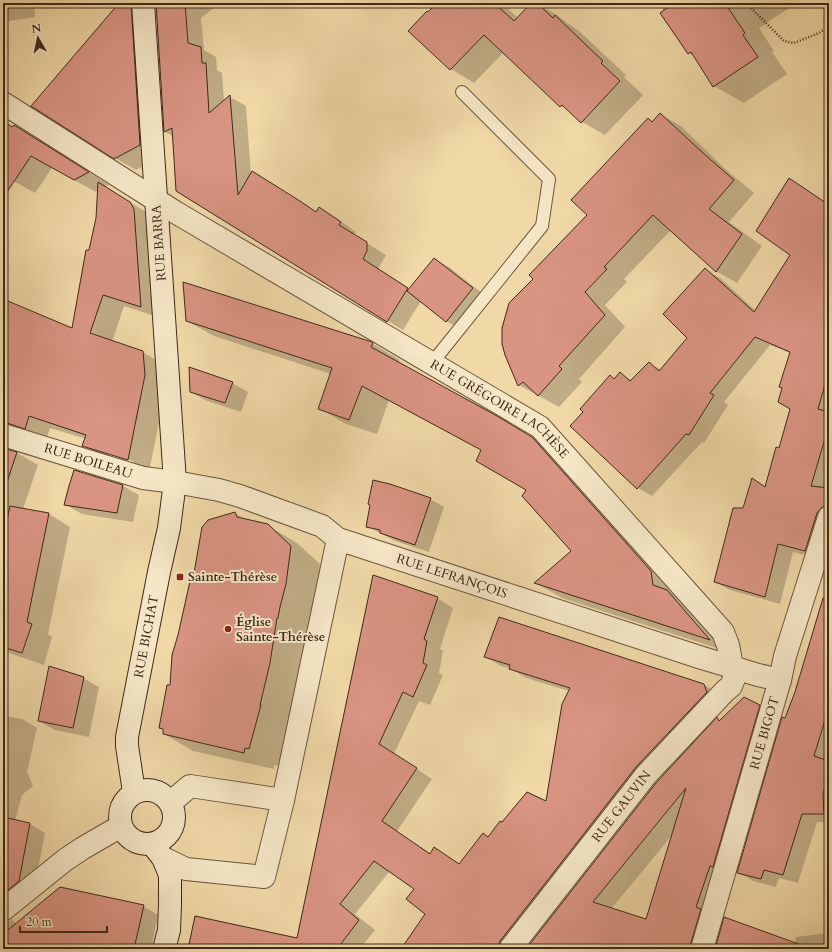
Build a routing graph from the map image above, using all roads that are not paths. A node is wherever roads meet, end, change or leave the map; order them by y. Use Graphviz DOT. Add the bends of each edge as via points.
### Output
graph roads {
  1 [pos="143,3"];
  2 [pos="462,92"];
  3 [pos="3,103"];
  4 [pos="155,199"];
  5 [pos="432,363"];
  6 [pos="3,435"];
  7 [pos="175,482"];
  8 [pos="829,518"];
  9 [pos="338,539"];
  10 [pos="735,668"];
  11 [pos="780,680"];
  12 [pos="134,792"];
  13 [pos="283,800"];
  14 [pos="170,803"];
  15 [pos="121,826"];
  16 [pos="157,851"];
  17 [pos="3,910"];
  18 [pos="164,949"];
  19 [pos="510,949"];
  20 [pos="702,949"];
  1 -- 4 [label="street, RUE BARRA"];
  2 -- 5 [label="lane" via="549,180 542,226"];
  3 -- 4 [label="street, RUE GRÉGOIRE LACHÈSE"];
  4 -- 5 [label="street, RUE GRÉGOIRE LACHÈSE"];
  4 -- 7 [label="street, RUE BARRA"];
  5 -- 10 [label="street, RUE GRÉGOIRE LACHÈSE" via="540,427 723,632"];
  6 -- 7 [label="street, RUE BOILEAU" via="143,478"];
  7 -- 9 [label="street, RUE LEFRANÇOIS" via="240,496 322,526"];
  7 -- 12 [label="street, RUE BICHAT" via="169,528 127,737"];
  8 -- 11 [label="street, RUE BIGOT" via="785,656"];
  9 -- 10 [label="street, RUE LEFRANÇOIS"];
  9 -- 13 [label="street"];
  10 -- 11 [label="street"];
  10 -- 19 [label="street, RUE GAUVIN" via="731,686 646,775"];
  11 -- 20 [label="street, RUE BIGOT"];
  12 -- 14 [label="street" via="149,789 157,791"];
  12 -- 15 [label="street" via="121,808"];
  13 -- 14 [label="street" via="190,786"];
  13 -- 16 [label="street" via="264,877 186,869"];
  14 -- 16 [label="street" via="174,810 172,828 160,841"];
  15 -- 16 [label="street" via="130,838"];
  15 -- 17 [label="street" via="65,860"];
  16 -- 18 [label="street" via="170,875 169,930"];
}
